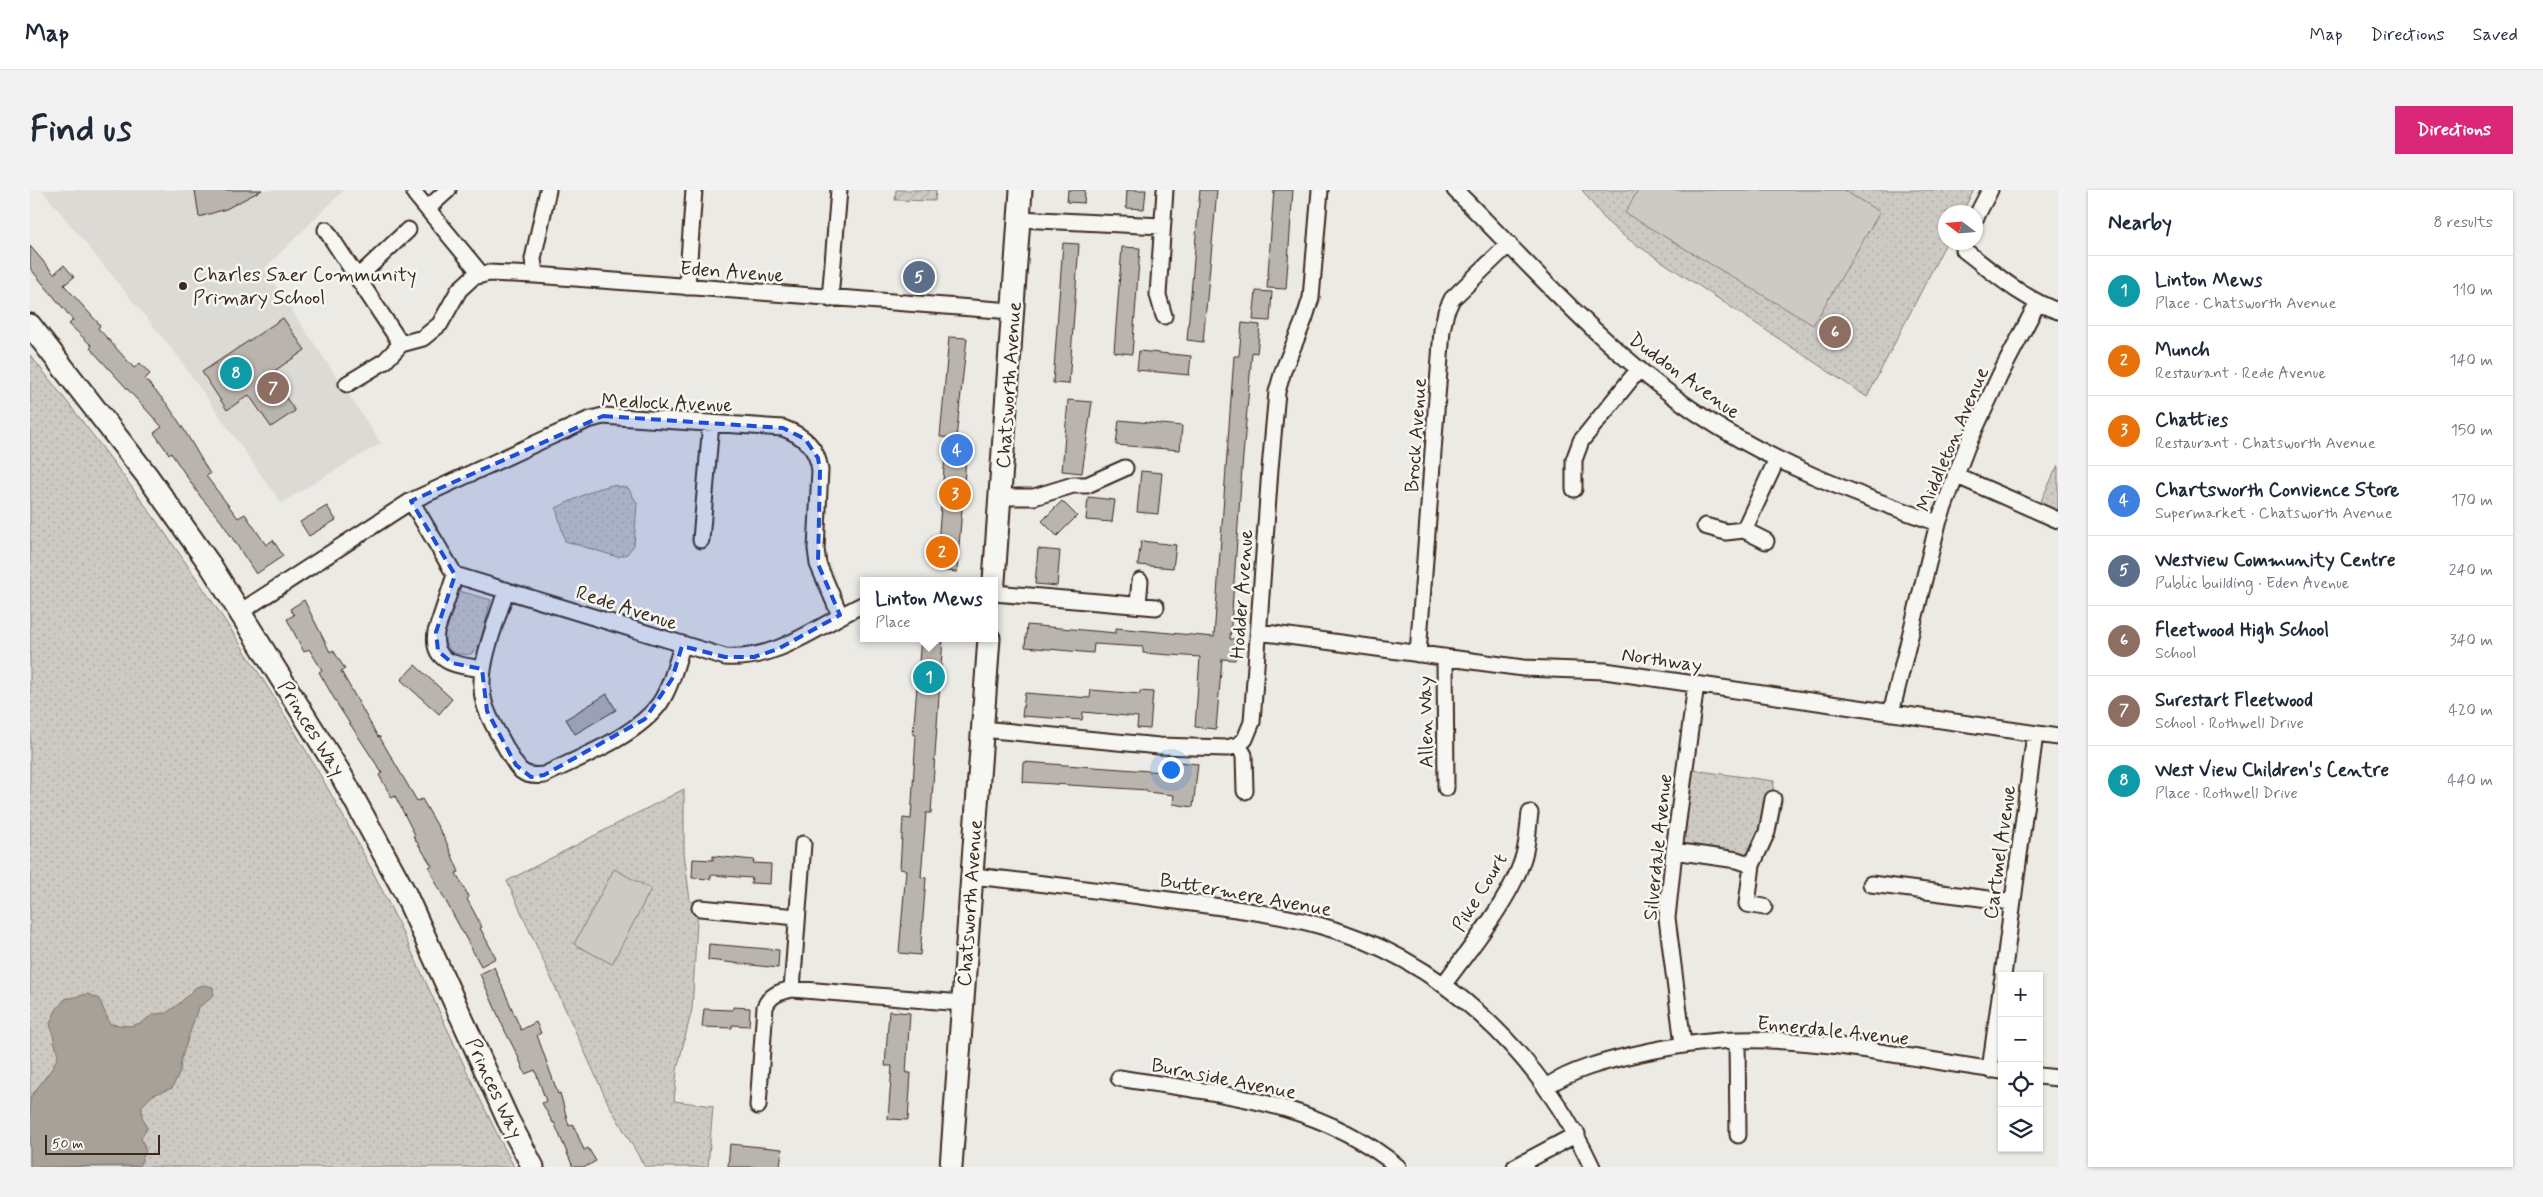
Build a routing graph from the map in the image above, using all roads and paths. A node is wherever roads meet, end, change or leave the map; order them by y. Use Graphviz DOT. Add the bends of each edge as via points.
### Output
graph roads {
  1 [pos="448,190"];
  2 [pos="548,190"];
  3 [pos="694,190"];
  4 [pos="839,190"];
  5 [pos="1022,190"];
  6 [pos="1165,190"];
  7 [pos="1320,190"];
  8 [pos="1455,190"];
  9 [pos="1990,190"];
  10 [pos="415,194"];
  11 [pos="1982,205"];
  12 [pos="428,208"];
  13 [pos="1019,219"];
  14 [pos="1162,226"];
  15 [pos="326,230"];
  16 [pos="408,230"];
  17 [pos="1509,244"];
  18 [pos="1964,250"];
  19 [pos="481,274"];
  20 [pos="535,275"];
  21 [pos="358,277"];
  22 [pos="687,287"];
  23 [pos="830,299"];
  24 [pos="2037,304"];
  25 [pos="1012,311"];
  26 [pos="2058,311"];
  27 [pos="1164,316"];
  28 [pos="30,325"];
  29 [pos="401,344"];
  30 [pos="1639,369"];
  31 [pos="347,384"];
  32 [pos="711,423"];
  33 [pos="1777,459"];
  34 [pos="1125,468"];
  35 [pos="1955,475"];
  36 [pos="1574,489"];
  37 [pos="1000,497"];
  38 [pos="411,501"];
  39 [pos="2058,520"];
  40 [pos="1938,523"];
  41 [pos="1705,526"];
  42 [pos="1744,530"];
  43 [pos="701,540"];
  44 [pos="1766,541"];
  45 [pos="455,575"];
  46 [pos="994,577"];
  47 [pos="1140,581"];
  48 [pos="506,590"];
  49 [pos="998,593"];
  50 [pos="1138,604"];
  51 [pos="860,606"];
  52 [pos="1156,607"];
  53 [pos="240,612"];
  54 [pos="840,615"];
  55 [pos="1259,632"];
  56 [pos="989,642"];
  57 [pos="682,646"];
  58 [pos="1418,654"];
  59 [pos="1445,657"];
  60 [pos="482,670"];
  61 [pos="1696,684"];
  62 [pos="1891,713"];
  63 [pos="982,729"];
  64 [pos="2035,734"];
  65 [pos="2058,737"];
  66 [pos="1238,745"];
  67 [pos="1446,788"];
  68 [pos="1245,791"];
  69 [pos="1773,799"];
  70 [pos="1530,813"];
  71 [pos="803,844"];
  72 [pos="1674,851"];
  73 [pos="1752,864"];
  74 [pos="971,876"];
  75 [pos="1871,884"];
  76 [pos="2012,902"];
  77 [pos="1764,907"];
  78 [pos="700,908"];
  79 [pos="797,917"];
  80 [pos="2003,972"];
  81 [pos="1444,984"];
  82 [pos="792,989"];
  83 [pos="962,1003"];
  84 [pos="2000,1017"];
  85 [pos="1737,1040"];
  86 [pos="1683,1044"];
  87 [pos="1996,1070"];
  88 [pos="2043,1076"];
  89 [pos="1119,1078"];
  90 [pos="2058,1078"];
  91 [pos="1546,1086"];
  92 [pos="758,1106"];
  93 [pos="1577,1134"];
  94 [pos="1738,1135"];
  95 [pos="533,1167"];
  96 [pos="951,1167"];
  97 [pos="1398,1167"];
  98 [pos="1515,1167"];
  99 [pos="1592,1167"];
  1 -- 12 [label="street"];
  2 -- 20 [label="street" via="533,259"];
  3 -- 22 [label="street"];
  4 -- 23 [label="street"];
  5 -- 13 [label="street, Chatsworth Avenue"];
  6 -- 14 [label="street"];
  7 -- 55 [label="street, Hodder Avenue" via="1311,298 1277,392"];
  8 -- 17 [label="street, Duddon Avenue"];
  9 -- 11 [label="street"];
  10 -- 12 [label="street"];
  12 -- 19 [label="street"];
  13 -- 14 [label="street"];
  13 -- 25 [label="street, Chatsworth Avenue"];
  14 -- 27 [label="street" via="1158,295"];
  15 -- 21 [label="street"];
  16 -- 21 [label="street"];
  17 -- 30 [label="street, Duddon Avenue" via="1578,316"];
  17 -- 58 [label="street, Brock Avenue" via="1452,298 1442,330"];
  18 -- 24 [label="street"];
  19 -- 20 [label="street, Eden Avenue"];
  19 -- 29 [label="street" via="459,290 440,324 423,338"];
  20 -- 22 [label="street, Eden Avenue"];
  21 -- 29 [label="street"];
  22 -- 23 [label="street, Eden Avenue"];
  23 -- 25 [label="street, Eden Avenue"];
  24 -- 26 [label="street"];
  24 -- 35 [label="street, Middleton Avenue" via="1982,411"];
  25 -- 37 [label="street, Chatsworth Avenue"];
  28 -- 53 [label="street, Princes Way" via="148,477"];
  29 -- 31 [label="street" via="385,361"];
  30 -- 33 [label="street, Duddon Avenue" via="1697,413"];
  30 -- 36 [label="street" via="1581,441 1574,460"];
  32 -- 38 [label="street, Medlock Avenue" via="603,416"];
  32 -- 43 [label="street"];
  32 -- 54 [label="street, Medlock Avenue" via="783,428 795,432 813,447 820,470 818,564"];
  33 -- 40 [label="street, Duddon Avenue" via="1839,488"];
  33 -- 42 [label="street"];
  34 -- 37 [label="street" via="1087,486 1065,486 1034,497"];
  35 -- 39 [label="street"];
  35 -- 40 [label="street, Middleton Avenue"];
  37 -- 46 [label="street, Chatsworth Avenue"];
  38 -- 45 [label="street"];
  38 -- 53 [label="street, Medlock Avenue"];
  40 -- 62 [label="street, Middleton Avenue"];
  41 -- 42 [label="street" via="1726,532"];
  42 -- 44 [label="street"];
  45 -- 48 [label="street, Rede Avenue"];
  45 -- 60 [label="street" via="435,640 443,658"];
  47 -- 50 [label="street"];
  48 -- 57 [label="street, Rede Avenue"];
  48 -- 60 [label="street"];
  49 -- 50 [label="street"];
  50 -- 52 [label="street"];
  51 -- 54 [label="street, Rede Avenue"];
  53 -- 95 [label="street, Princes Way" via="340,773 404,891 508,1120"];
  54 -- 57 [label="street, Rede Avenue" via="786,645 754,657 725,657"];
  55 -- 58 [label="street, Northway"];
  55 -- 66 [label="street, Hodder Avenue" via="1252,722 1246,739"];
  56 -- 63 [label="street, Chatsworth Avenue"];
  57 -- 60 [label="street" via="672,679 660,702 645,719 628,732 544,775 531,777 516,765 487,711 483,699"];
  58 -- 59 [label="street, Northway"];
  59 -- 61 [label="street, Northway" via="1523,668 1598,670"];
  59 -- 67 [label="street, Allen Way"];
  61 -- 62 [label="street, Northway"];
  61 -- 72 [label="street, Silverdale Avenue"];
  62 -- 64 [label="street, Northway"];
  63 -- 66 [label="street" via="1159,746 1227,748"];
  63 -- 74 [label="street, Chatsworth Avenue"];
  64 -- 65 [label="street, Northway"];
  64 -- 76 [label="street, Cartmel Avenue"];
  66 -- 68 [label="street" via="1244,755"];
  69 -- 73 [label="street" via="1767,832"];
  70 -- 81 [label="street, Pike Court" via="1524,855 1515,878"];
  71 -- 79 [label="street"];
  72 -- 73 [label="street"];
  72 -- 86 [label="street, Silverdale Avenue" via="1668,918"];
  73 -- 77 [label="street" via="1747,904"];
  74 -- 81 [label="street, Buttermere Avenue" via="1093,889 1291,919 1366,941"];
  74 -- 83 [label="street, Chatsworth Avenue"];
  75 -- 76 [label="street"];
  76 -- 80 [label="street, Cartmel Avenue"];
  78 -- 79 [label="street"];
  79 -- 82 [label="street"];
  81 -- 91 [label="street, Buttermere Avenue" via="1494,1026"];
  82 -- 83 [label="street"];
  82 -- 92 [label="street" via="774,995 765,1007"];
  83 -- 96 [label="street, Chatsworth Avenue"];
  84 -- 87 [label="street"];
  85 -- 86 [label="street, Ennerdale Avenue"];
  85 -- 87 [label="street, Ennerdale Avenue" via="1813,1044"];
  85 -- 94 [label="street"];
  86 -- 91 [label="street, Ennerdale Avenue" via="1583,1068"];
  88 -- 90 [label="street"];
  89 -- 97 [label="street, Burnside Avenue" via="1281,1106 1311,1116 1365,1142"];
  91 -- 93 [label="street, Buttermere Avenue"];
  93 -- 98 [label="street"];
  93 -- 99 [label="street, Buttermere Avenue"];
}
